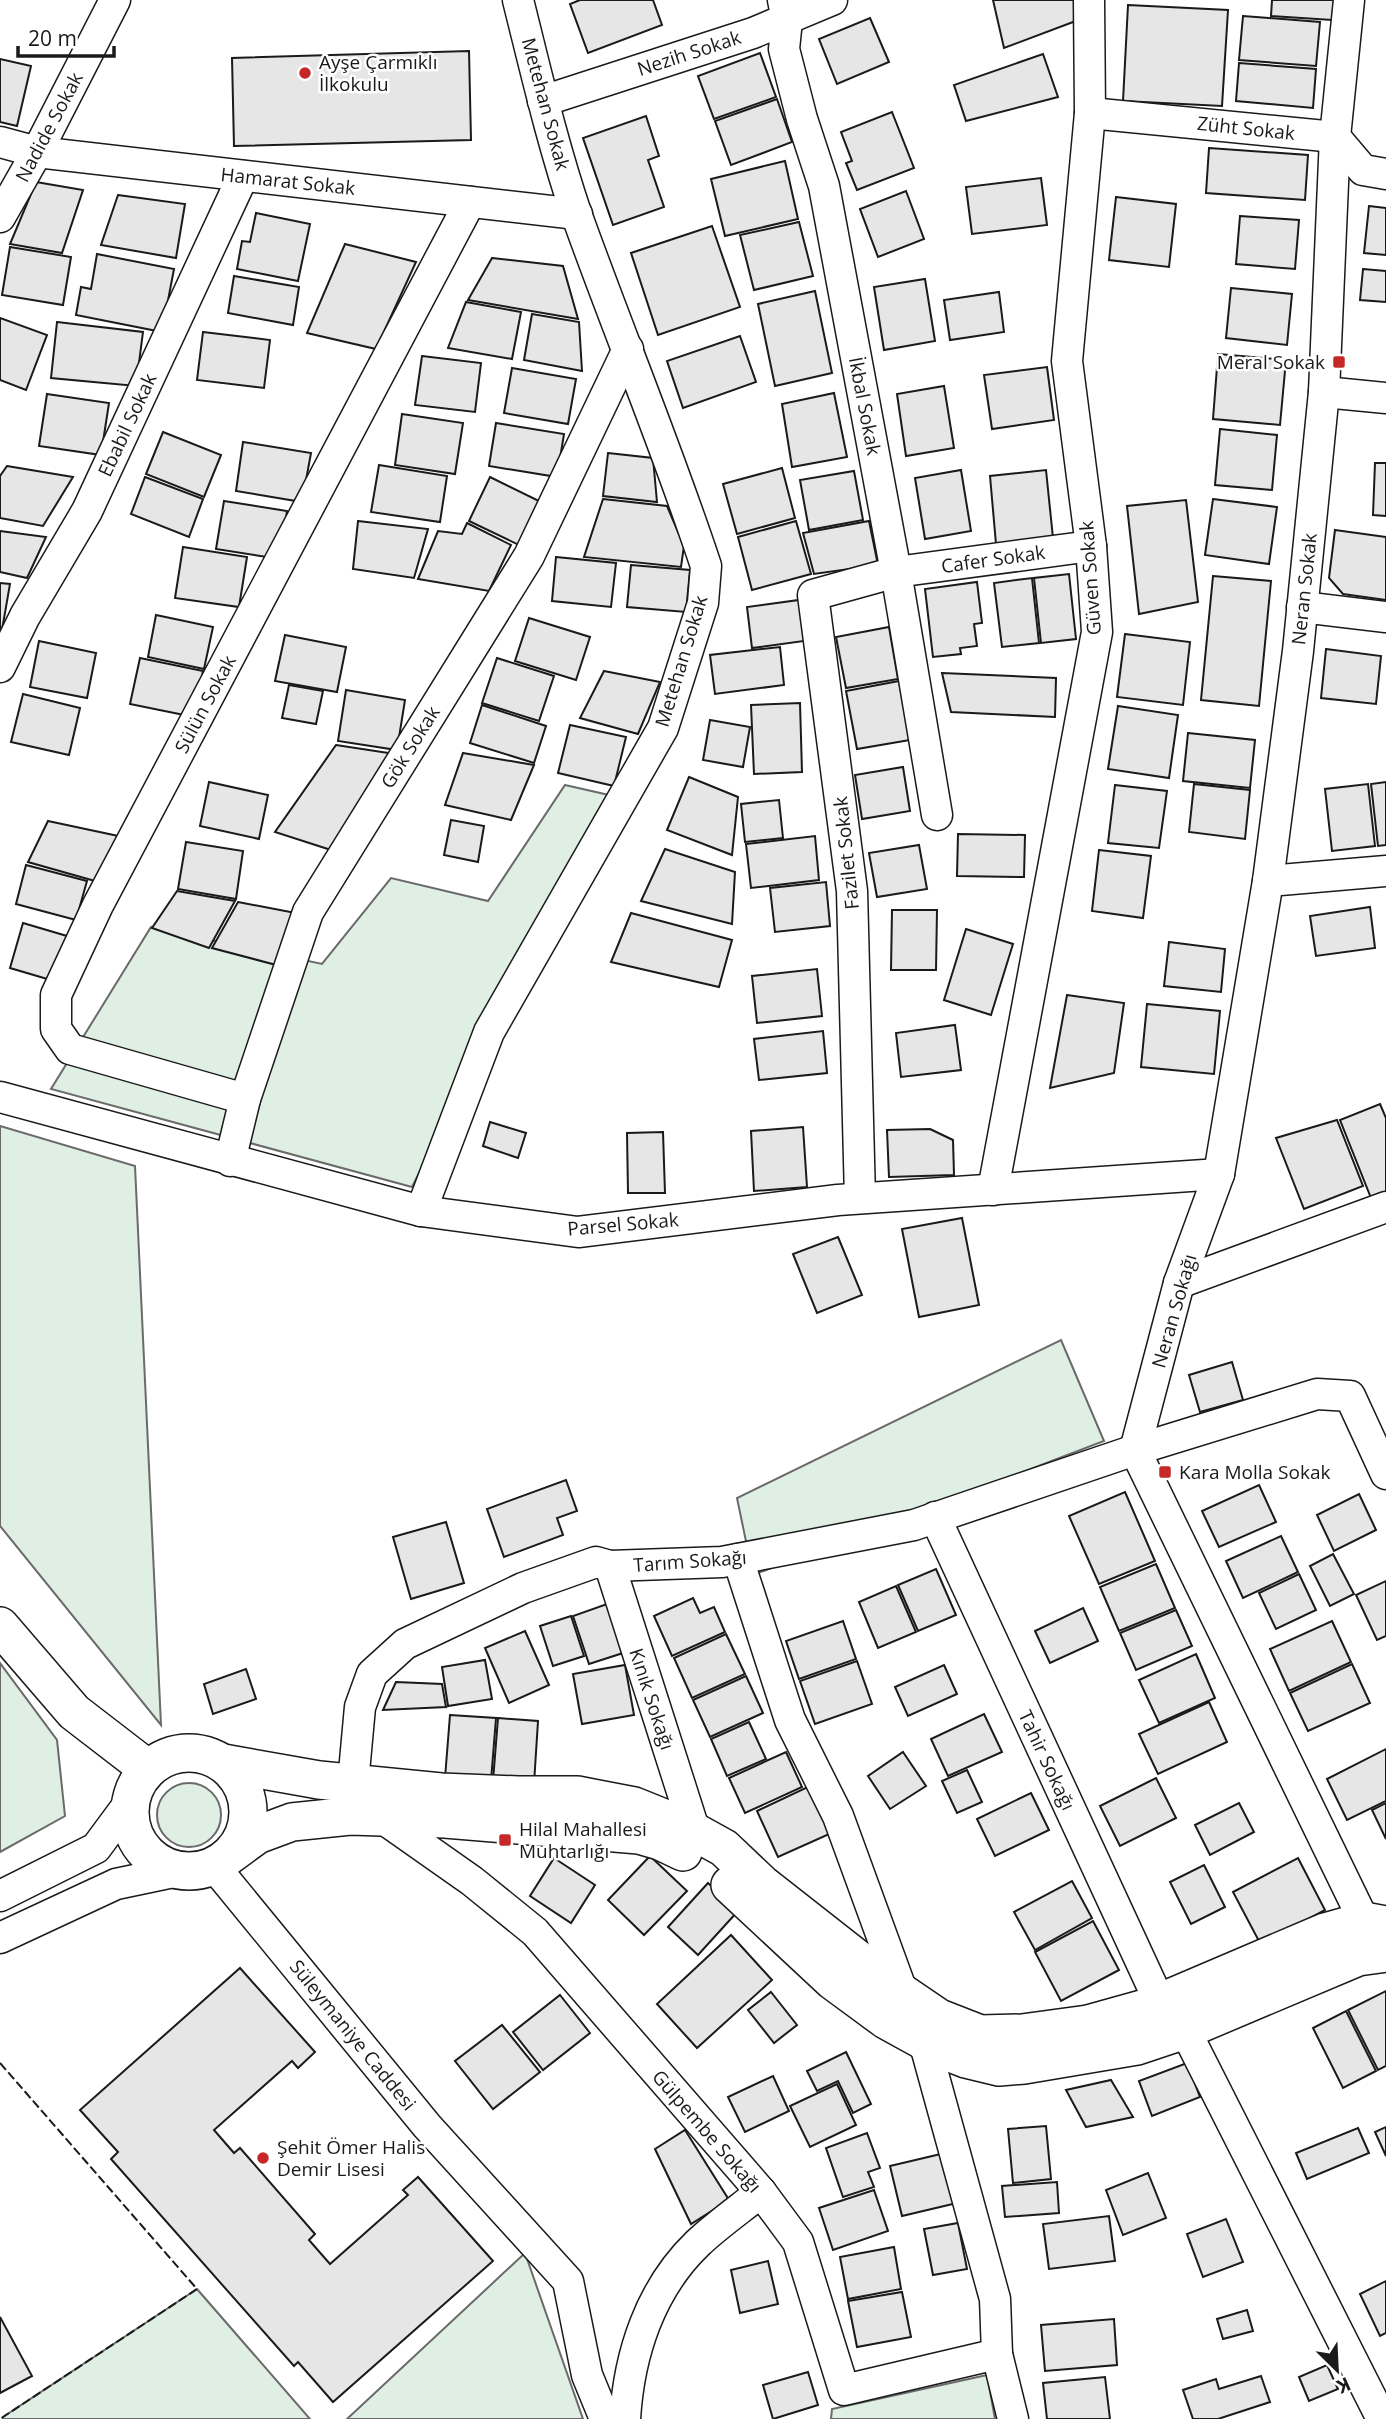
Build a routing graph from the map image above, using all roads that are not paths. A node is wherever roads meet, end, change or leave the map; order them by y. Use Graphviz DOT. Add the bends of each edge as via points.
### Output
graph roads {
  1 [pos="116,0"];
  2 [pos="518,0"];
  3 [pos="832,0"];
  4 [pos="1089,0"];
  5 [pos="1349,0"];
  6 [pos="785,10"];
  7 [pos="543,101"];
  8 [pos="1090,113"];
  9 [pos="1335,137"];
  10 [pos="0,142"];
  11 [pos="37,152"];
  12 [pos="1386,174"];
  13 [pos="243,176"];
  14 [pos="470,202"];
  15 [pos="577,214"];
  16 [pos="0,217"];
  17 [pos="628,349"];
  18 [pos="1324,392"];
  19 [pos="1386,398"];
  20 [pos="1091,546"];
  21 [pos="896,572"];
  22 [pos="1302,607"];
  23 [pos="1386,617"];
  24 [pos="0,667"];
  25 [pos="937,815"];
  26 [pos="1386,871"];
  27 [pos="1268,881"];
  28 [pos="0,1097"];
  29 [pos="245,1099"];
  30 [pos="230,1161"];
  31 [pos="1219,1174"];
  32 [pos="993,1190"];
  33 [pos="860,1198"];
  34 [pos="1386,1207"];
  35 [pos="421,1211"];
  36 [pos="1179,1283"];
  37 [pos="1135,1450"];
  38 [pos="1386,1474"];
  39 [pos="935,1517"];
  40 [pos="738,1559"];
  41 [pos="610,1566"];
  42 [pos="0,1626"];
  43 [pos="223,1763"];
  44 [pos="148,1769"];
  45 [pos="353,1783"];
  46 [pos="130,1802"];
  47 [pos="381,1817"];
  48 [pos="695,1832"];
  49 [pos="223,1860"];
  50 [pos="178,1871"];
  51 [pos="0,1896"];
  52 [pos="1379,1930"];
  53 [pos="0,1938"];
  54 [pos="1386,1953"];
  55 [pos="903,1994"];
  56 [pos="1160,2003"];
  57 [pos="1185,2030"];
  58 [pos="924,2041"];
  59 [pos="761,2192"];
  60 [pos="997,2354"];
  61 [pos="605,2419"];
  62 [pos="625,2419"];
  63 [pos="1013,2419"];
  64 [pos="1382,2419"];
  1 -- 11 [label="street, Nadide Sokak"];
  2 -- 7 [label="street, Metehan Sokak"];
  3 -- 6 [label="street, Nezih Sokak"];
  4 -- 8 [label="street, Güven Sokak"];
  5 -- 9 [label="street, Neran Sokak"];
  6 -- 7 [label="street, Nezih Sokak"];
  6 -- 21 [label="street, İkbal Sokak" via="784,50 824,186"];
  7 -- 15 [label="street, Metehan Sokak"];
  8 -- 9 [label="street, Züht Sokak"];
  8 -- 20 [label="street, Güven Sokak" via="1067,361"];
  9 -- 12 [label="street" via="1363,170"];
  9 -- 18 [label="street, Neran Sokak"];
  10 -- 11 [label="street, Hamarat Sokak"];
  11 -- 13 [label="street, Hamarat Sokak"];
  11 -- 16 [label="street, Nadide Sokak"];
  13 -- 14 [label="street, Hamarat Sokak"];
  13 -- 24 [label="street, Ebabil Sokak" via="88,511"];
  14 -- 15 [label="street, Hamarat Sokak"];
  14 -- 29 [label="street, Sülün Sokak" via="55,995 55,1028 71,1049"];
  15 -- 17 [label="street, Metehan Sokak"];
  17 -- 29 [label="street, Gök Sokak" via="528,556 308,912"];
  17 -- 35 [label="street, Metehan Sokak" via="706,566 704,603 663,728 489,1032"];
  18 -- 19 [label="street"];
  18 -- 22 [label="street, Neran Sokak"];
  20 -- 21 [label="street, Cafer Sokak"];
  20 -- 32 [label="street, Güven Sokak" via="1097,632"];
  21 -- 25 [label="street, İkbal Sokak"];
  21 -- 33 [label="street, Fazilet Sokak" via="813,595 852,891"];
  22 -- 23 [label="street"];
  22 -- 27 [label="street, Neran Sokak"];
  26 -- 27 [label="street"];
  27 -- 31 [label="street, Neran Sokak"];
  28 -- 30 [label="street, Parsel Sokak"];
  29 -- 30 [label="street, Gök Sokak"];
  30 -- 35 [label="street, Parsel Sokak"];
  31 -- 32 [label="street, Parsel Sokak"];
  31 -- 36 [label="street, Neran Sokağı"];
  32 -- 33 [label="street, Parsel Sokak"];
  33 -- 35 [label="street, Parsel Sokak" via="578,1232"];
  34 -- 36 [label="street"];
  36 -- 37 [label="street, Neran Sokağı"];
  37 -- 38 [label="street, Tarım Sokağı" via="1317,1394 1350,1396"];
  37 -- 39 [label="street, Tarım Sokağı"];
  37 -- 52 [label="street"];
  39 -- 40 [label="street, Tarım Sokağı"];
  39 -- 56 [label="street, Tahir Sokağı"];
  40 -- 41 [label="street, Tarım Sokağı"];
  40 -- 55 [label="street" via="790,1720 838,1816"];
  41 -- 45 [label="street, Tarım Sokağı" via="596,1562 523,1588 405,1644 372,1674 360,1707"];
  41 -- 48 [label="street, Kınık Sokağı"];
  42 -- 44 [label="street" via="74,1712"];
  43 -- 44 [label="street" via="183,1753"];
  43 -- 45 [label="street"];
  43 -- 49 [label="street" via="246,1796 248,1817 243,1837"];
  44 -- 46 [label="street"];
  45 -- 48 [label="street" via="441,1792 577,1795 634,1805"];
  46 -- 50 [label="street" via="132,1829 146,1854"];
  46 -- 51 [label="street" via="96,1848"];
  47 -- 49 [label="street" via="292,1822 257,1835"];
  47 -- 58 [label="street" via="639,1835 660,1841 725,1881 833,1981"];
  47 -- 59 [label="street, Gülpembe Sokağı" via="535,1932"];
  48 -- 55 [label="street" via="724,1848 762,1884"];
  49 -- 50 [label="street" via="197,1871"];
  49 -- 61 [label="street, Süleymaniye Caddesi" via="427,2126 568,2281 587,2375"];
  50 -- 53 [label="street" via="116,1884"];
  52 -- 56 [label="street" via="1325,1932"];
  54 -- 57 [label="street" via="1358,1957"];
  55 -- 56 [label="street" via="939,2018 980,2034 1088,2024"];
  55 -- 58 [label="street"];
  57 -- 58 [label="street" via="1137,2046 999,2067"];
  57 -- 64 [label="street"];
  58 -- 60 [label="street" via="995,2299"];
  59 -- 60 [label="street, Gülpembe Sokağı" via="797,2242 844,2390"];
  59 -- 62 [label="street" via="698,2244 662,2286 640,2335"];
  60 -- 63 [label="street"];
}
